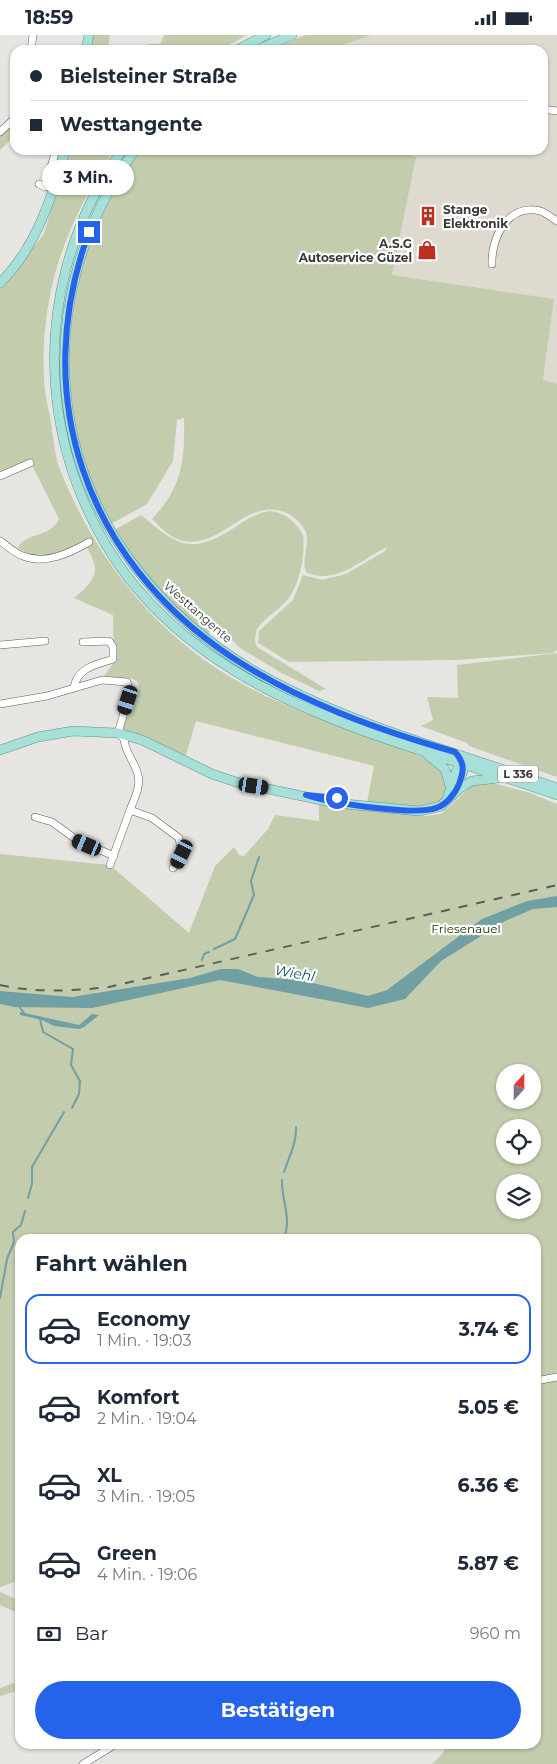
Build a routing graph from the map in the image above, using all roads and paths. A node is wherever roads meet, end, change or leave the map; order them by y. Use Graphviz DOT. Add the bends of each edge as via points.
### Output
graph roads {
  1 [pos="266,35"];
  2 [pos="292,35"];
  3 [pos="247,45"];
  4 [pos="269,45"];
  5 [pos="10,122"];
  6 [pos="0,131"];
  7 [pos="55,155"];
  8 [pos="63,155"];
  9 [pos="119,155"];
  10 [pos="133,155"];
  11 [pos="39,184"];
  12 [pos="557,221"];
  13 [pos="492,264"];
  14 [pos="0,283"];
  15 [pos="30,463"];
  16 [pos="0,476"];
  17 [pos="0,541"];
  18 [pos="89,541"];
  19 [pos="45,641"];
  20 [pos="83,642"];
  21 [pos="0,645"];
  22 [pos="74,687"];
  23 [pos="0,704"];
  24 [pos="118,733"];
  25 [pos="420,750"];
  26 [pos="0,751"];
  27 [pos="455,752"];
  28 [pos="480,760"];
  29 [pos="463,763"];
  30 [pos="510,779"];
  31 [pos="557,788"];
  32 [pos="453,791"];
  33 [pos="557,795"];
  34 [pos="130,810"];
  35 [pos="35,817"];
  36 [pos="114,856"];
  37 [pos="110,865"];
  38 [pos="173,868"];
  39 [pos="557,1377"];
  40 [pos="541,1380"];
  41 [pos="101,1749"];
  42 [pos="83,1764"];
  1 -- 3 [label="main road"];
  2 -- 4 [label="main road"];
  5 -- 6 [label="street"];
  7 -- 11 [label="street" via="45,187"];
  8 -- 14 [label="main road" via="43,215 20,257"];
  9 -- 25 [label="main road, Westtangente" via="96,192 80,227 62,282 56,320 54,376 58,413 71,467 92,519 121,567 144,596 171,624 215,659 259,686 302,706"];
  10 -- 27 [label="main road, Westtangente" via="110,188 89,232 72,288 65,335 65,382 73,438 84,475 106,526 147,584 186,622 230,656 313,701"];
  12 -- 13 [label="street" via="540,211 513,215 500,227"];
  15 -- 16 [label="street"];
  17 -- 18 [label="street" via="25,557 50,559 74,551"];
  19 -- 21 [label="street"];
  20 -- 22 [label="street" via="109,641 113,647 113,659 81,671"];
  22 -- 23 [label="street" via="47,696"];
  22 -- 24 [label="street" via="102,680 127,682 130,692"];
  24 -- 26 [label="main road, L 336" via="73,731 38,737"];
  24 -- 32 [label="main road, L 336" via="142,740 236,782 337,798 350,803 419,811 436,809 447,801"];
  24 -- 34 [label="street" via="124,739 138,775 138,788"];
  25 -- 29 [label="main road, Westtangente"];
  25 -- 32 [label="main road" via="445,769"];
  27 -- 28 [label="main road, Westtangente"];
  27 -- 29 [label="main road"];
  28 -- 29 [label="main road, L 336"];
  28 -- 31 [label="main road, Westtangente / L 336"];
  29 -- 30 [label="main road, Westtangente / L 336"];
  29 -- 32 [label="main road, L 336" via="463,773"];
  30 -- 32 [label="main road, L 336" via="476,779"];
  30 -- 33 [label="main road, Westtangente / L 336"];
  34 -- 36 [label="street"];
  34 -- 38 [label="street" via="152,817 179,838 182,854"];
  35 -- 36 [label="street" via="52,822 77,840"];
  36 -- 37 [label="street"];
  39 -- 40 [label="street"];
  41 -- 42 [label="street"];
}
